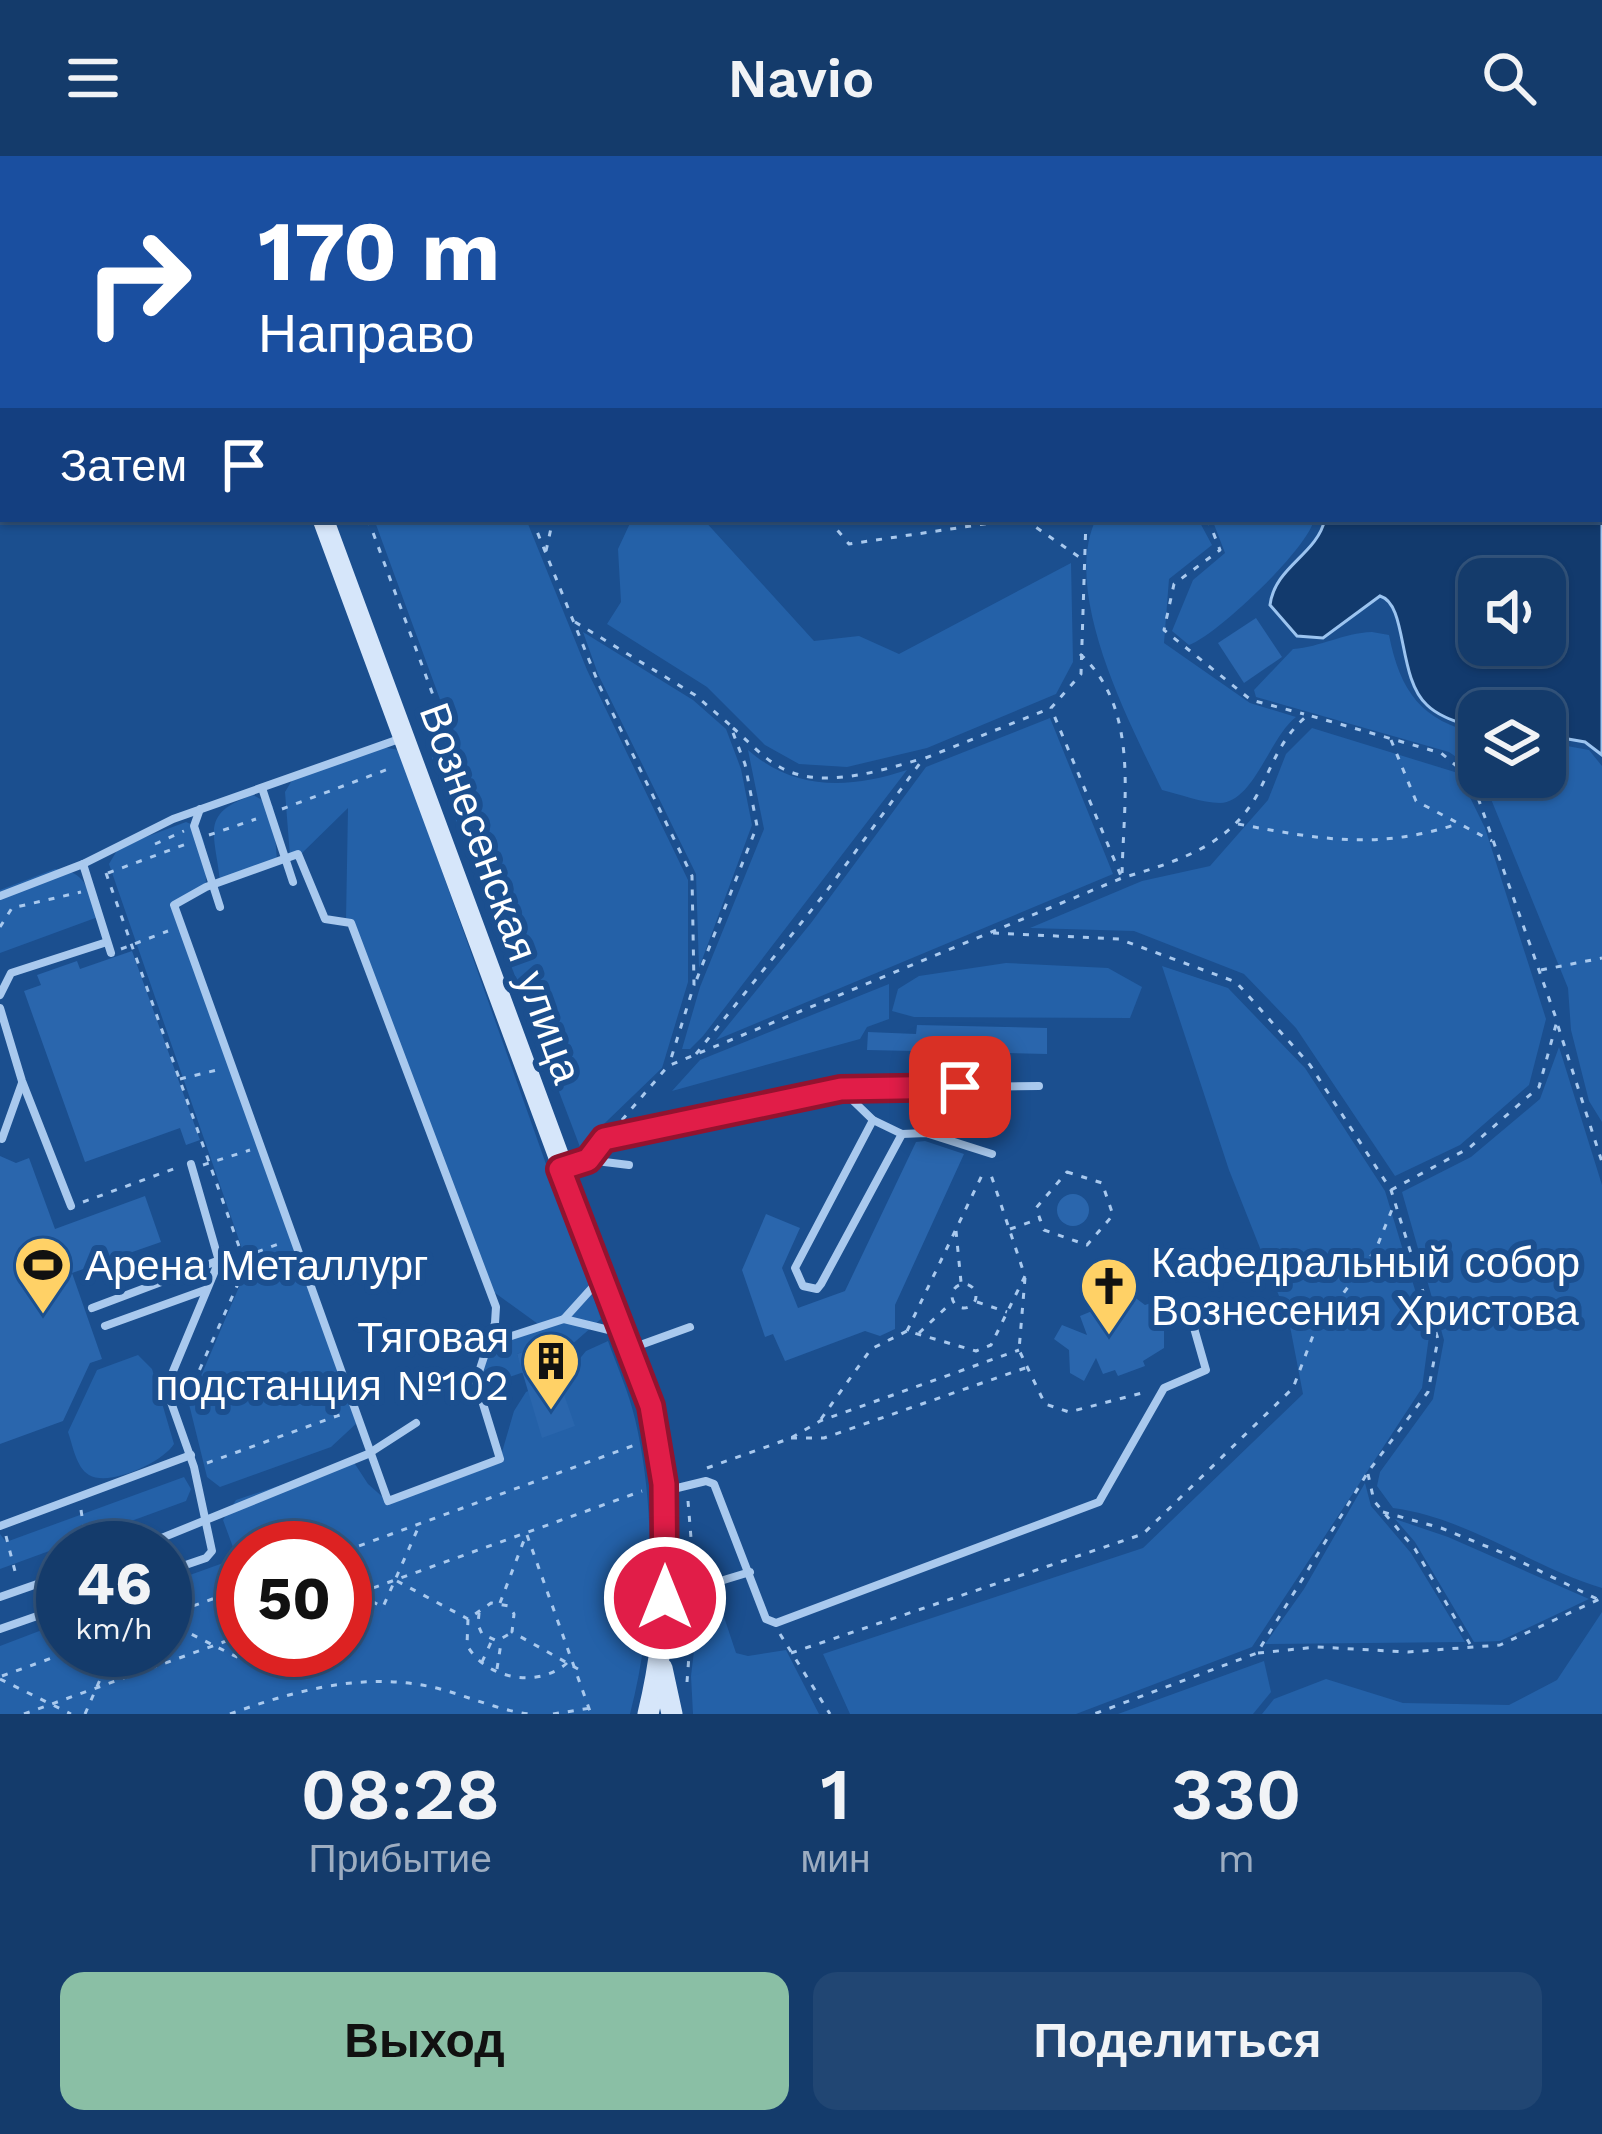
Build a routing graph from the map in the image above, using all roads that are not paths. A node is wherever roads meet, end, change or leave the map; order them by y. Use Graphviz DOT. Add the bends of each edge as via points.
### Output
graph roads {
  1 [pos="324,522"];
  2 [pos="404,738"];
  3 [pos="262,788"];
  4 [pos="200,809"];
  5 [pos="284,859"];
  6 [pos="83,864"];
  7 [pos="293,882"];
  8 [pos="212,884"];
  9 [pos="0,896"];
  10 [pos="220,907"];
  11 [pos="0,995"];
  12 [pos="0,1008"];
  13 [pos="15,1056"];
  14 [pos="0,1061"];
  15 [pos="22,1082"];
  16 [pos="1040,1086"];
  17 [pos="841,1089"];
  18 [pos="873,1120"];
  19 [pos="902,1134"];
  20 [pos="2,1138"];
  21 [pos="992,1154"];
  22 [pos="588,1160"];
  23 [pos="191,1164"];
  24 [pos="629,1165"];
  25 [pos="560,1169"];
  26 [pos="71,1206"];
  27 [pos="219,1261"];
  28 [pos="602,1277"];
  29 [pos="206,1290"];
  30 [pos="1188,1306"];
  31 [pos="92,1308"];
  32 [pos="564,1319"];
  33 [pos="105,1326"];
  34 [pos="690,1328"];
  35 [pos="627,1341"];
  36 [pos="490,1342"];
  37 [pos="416,1423"];
  38 [pos="368,1454"];
  39 [pos="190,1456"];
  40 [pos="664,1487"];
  41 [pos="203,1523"];
  42 [pos="0,1526"];
  43 [pos="192,1527"];
  44 [pos="192,1562"];
  45 [pos="750,1572"];
  46 [pos="36,1585"];
  47 [pos="0,1598"];
  48 [pos="665,1598"];
  49 [pos="36,1617"];
  50 [pos="0,1630"];
  51 [pos="658,1653"];
  52 [pos="648,1714"];
  53 [pos="672,1714"];
  1 -- 2 [label="main road, Вознесенская улица"];
  2 -- 3 [label="lane"];
  2 -- 25 [label="main road, Вознесенская улица"];
  3 -- 4 [label="lane"];
  3 -- 5 [label="lane"];
  4 -- 6 [label="lane"];
  4 -- 8 [label="lane" via="194,826"];
  5 -- 7 [label="lane"];
  5 -- 8 [label="lane"];
  5 -- 36 [label="lane" via="302,856 325,919 351,923 496,1307"];
  6 -- 9 [label="lane"];
  6 -- 11 [label="lane" via="109,948 11,974"];
  8 -- 10 [label="lane"];
  8 -- 38 [label="lane" via="175,902 181,926"];
  12 -- 13 [label="lane"];
  13 -- 14 [label="lane"];
  13 -- 15 [label="lane"];
  15 -- 20 [label="lane"];
  15 -- 26 [label="lane"];
  16 -- 17 [label="lane"];
  17 -- 18 [label="lane"];
  17 -- 22 [label="lane" via="604,1139"];
  18 -- 19 [label="lane"];
  18 -- 19 [label="lane" via="795,1268 803,1286 821,1284"];
  19 -- 21 [label="lane" via="926,1132"];
  22 -- 24 [label="lane"];
  22 -- 25 [label="lane"];
  23 -- 27 [label="lane"];
  25 -- 28 [label="main road, Вознесенская улица"];
  27 -- 29 [label="lane"];
  27 -- 31 [label="lane"];
  28 -- 32 [label="lane"];
  28 -- 35 [label="main road, Вознесенская улица"];
  29 -- 33 [label="lane"];
  29 -- 39 [label="lane" via="166,1386"];
  30 -- 45 [label="lane" via="1207,1367 1164,1388 1099,1502 773,1624"];
  32 -- 35 [label="lane"];
  32 -- 36 [label="lane"];
  34 -- 35 [label="lane"];
  35 -- 40 [label="main road, Вознесенская улица" via="651,1406"];
  36 -- 38 [label="lane" via="476,1381 499,1460 388,1501"];
  37 -- 38 [label="lane"];
  38 -- 41 [label="lane"];
  39 -- 41 [label="lane"];
  39 -- 42 [label="lane"];
  40 -- 45 [label="lane" via="714,1484"];
  40 -- 48 [label="main road, Вознесенская улица"];
  41 -- 43 [label="lane"];
  41 -- 44 [label="lane" via="212,1547"];
  45 -- 48 [label="lane"];
  46 -- 47 [label="lane"];
  48 -- 51 [label="main road, Вознесенская улица"];
  49 -- 50 [label="lane"];
  51 -- 52 [label="main road, Вознесенская улица"];
  51 -- 53 [label="main road"];
}
